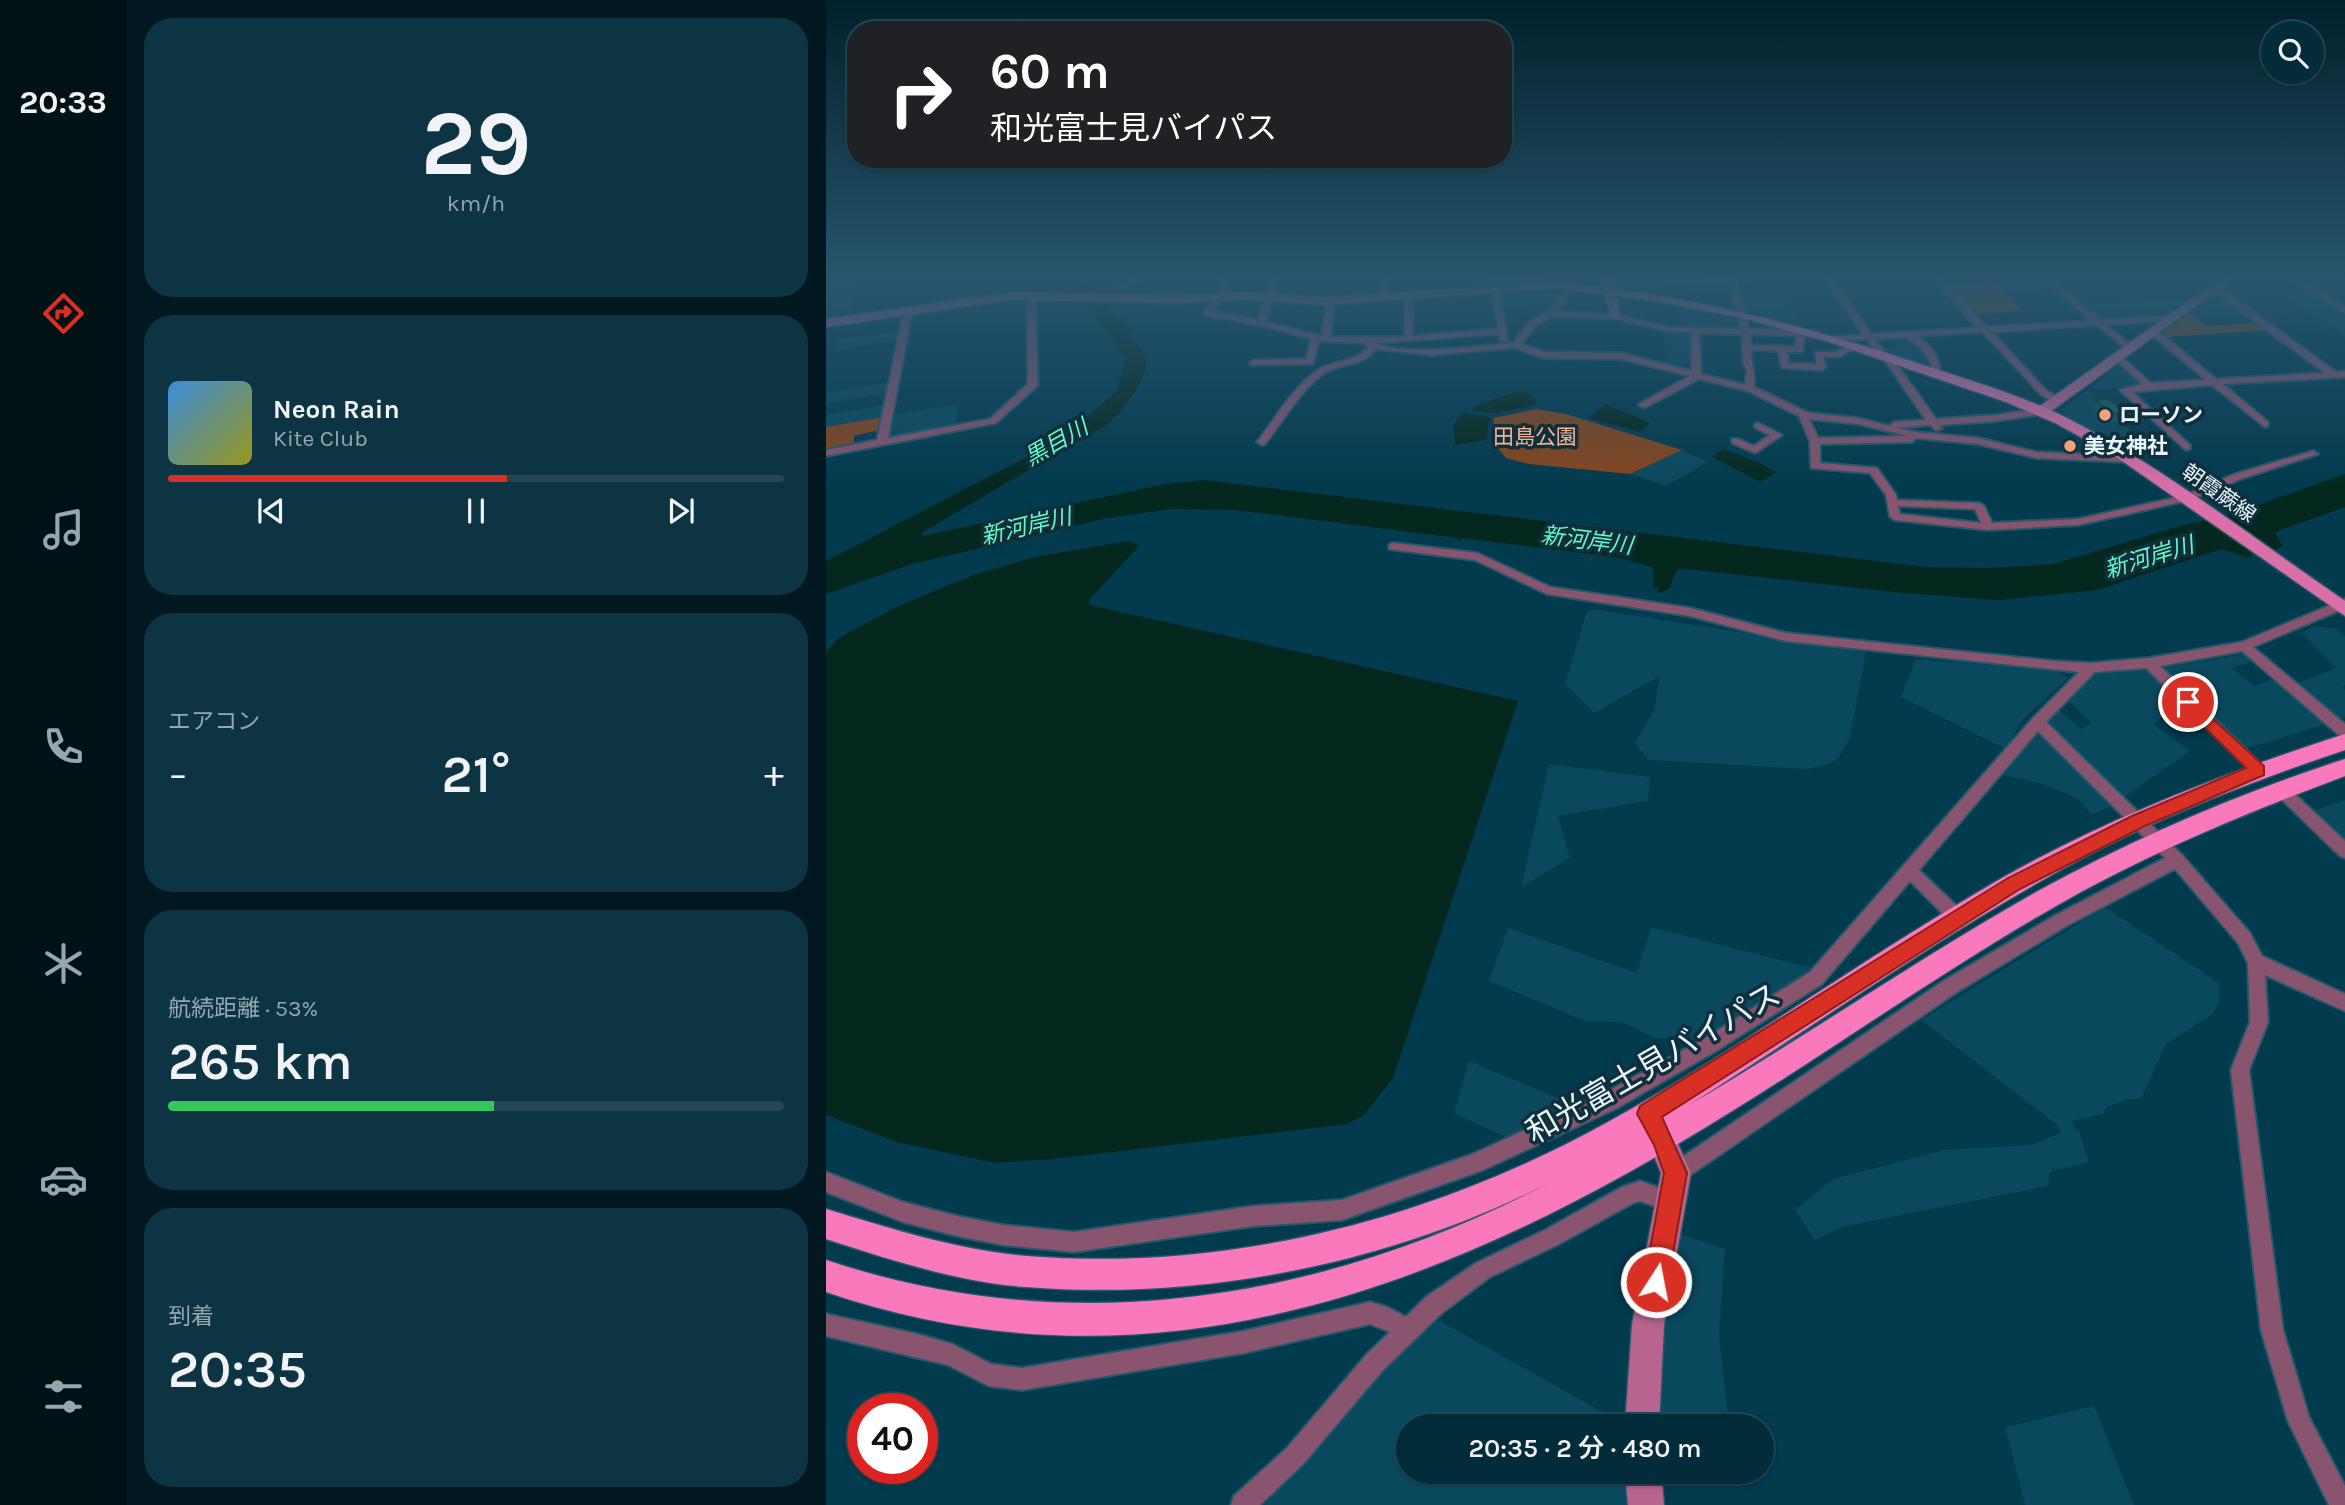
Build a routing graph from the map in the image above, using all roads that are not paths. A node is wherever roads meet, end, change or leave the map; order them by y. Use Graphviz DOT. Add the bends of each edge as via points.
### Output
graph roads {
  1 [pos="901,347"];
  2 [pos="1032,347"];
  3 [pos="1316,347"];
  4 [pos="1490,347"];
  5 [pos="1522,347"];
  6 [pos="1696,347"];
  7 [pos="1745,347"];
  8 [pos="1748,347"];
  9 [pos="1799,347"];
  10 [pos="1851,347"];
  11 [pos="1857,347"];
  12 [pos="1879,347"];
  13 [pos="1927,347"];
  14 [pos="2001,347"];
  15 [pos="2132,347"];
  16 [pos="2172,347"];
  17 [pos="2297,347"];
  18 [pos="1372,348"];
  19 [pos="2130,349"];
  20 [pos="1782,350"];
  21 [pos="1887,357"];
  22 [pos="2118,357"];
  23 [pos="1254,363"];
  24 [pos="1936,373"];
  25 [pos="2334,374"];
  26 [pos="2345,374"];
  27 [pos="1697,376"];
  28 [pos="2345,382"];
  29 [pos="2215,383"];
  30 [pos="2149,386"];
  31 [pos="1749,388"];
  32 [pos="2057,401"];
  33 [pos="1644,405"];
  34 [pos="2042,411"];
  35 [pos="1803,416"];
  36 [pos="1933,422"];
  37 [pos="2266,424"];
  38 [pos="1758,426"];
  39 [pos="1886,426"];
  40 [pos="1923,437"];
  41 [pos="1944,438"];
  42 [pos="1735,441"];
  43 [pos="1815,441"];
  44 [pos="882,442"];
  45 [pos="1262,442"];
  46 [pos="2186,447"];
  47 [pos="826,453"];
  48 [pos="2313,454"];
  49 [pos="2129,459"];
  50 [pos="2189,500"];
  51 [pos="1894,503"];
  52 [pos="1988,527"];
  53 [pos="1393,547"];
  54 [pos="2339,604"];
  55 [pos="2244,646"];
  56 [pos="2149,663"];
  57 [pos="2091,668"];
  58 [pos="2038,722"];
  59 [pos="2345,732"];
  60 [pos="2345,742"];
  61 [pos="2345,767"];
  62 [pos="2258,770"];
  63 [pos="2281,790"];
  64 [pos="2138,821"];
  65 [pos="2345,851"];
  66 [pos="2169,852"];
  67 [pos="1909,870"];
  68 [pos="1958,918"];
  69 [pos="2256,962"];
  70 [pos="2345,1003"];
  71 [pos="1656,1126"];
  72 [pos="826,1182"];
  73 [pos="1674,1188"];
  74 [pos="826,1224"];
  75 [pos="826,1276"];
  76 [pos="826,1325"];
  77 [pos="1406,1329"];
  78 [pos="1643,1414"];
  79 [pos="1644,1484"];
  80 [pos="1243,1505"];
  81 [pos="1646,1505"];
  82 [pos="2342,1505"];
  1 -- 44 [label="street"];
  2 -- 44 [label="street" via="1033,385 993,421"];
  3 -- 23 [label="street" via="1310,362"];
  4 -- 18 [label="street" via="1431,352"];
  5 -- 27 [label="street" via="1544,355 1621,356"];
  6 -- 27 [label="street"];
  7 -- 31 [label="street" via="1751,371"];
  8 -- 20 [label="street"];
  9 -- 20 [label="street"];
  10 -- 20 [label="street" via="1836,355 1818,354 1822,367 1785,366"];
  11 -- 21 [label="main road, 朝霞蕨線"];
  12 -- 21 [label="street"];
  13 -- 24 [label="street"];
  14 -- 32 [label="street"];
  15 -- 19 [label="street"];
  16 -- 29 [label="street"];
  17 -- 25 [label="street"];
  18 -- 45 [label="street" via="1358,360 1320,371"];
  19 -- 22 [label="street"];
  21 -- 24 [label="main road, 朝霞蕨線"];
  21 -- 36 [label="street"];
  22 -- 30 [label="street"];
  22 -- 32 [label="street"];
  24 -- 34 [label="main road, 朝霞蕨線"];
  25 -- 26 [label="street"];
  25 -- 28 [label="street"];
  25 -- 29 [label="street"];
  27 -- 31 [label="street"];
  27 -- 33 [label="street"];
  29 -- 30 [label="street"];
  29 -- 37 [label="street"];
  30 -- 46 [label="street" via="2125,390"];
  31 -- 35 [label="street"];
  32 -- 34 [label="street"];
  34 -- 36 [label="street"];
  34 -- 49 [label="main road, 朝霞蕨線"];
  35 -- 39 [label="street"];
  35 -- 43 [label="street"];
  36 -- 39 [label="street"];
  36 -- 41 [label="street"];
  38 -- 42 [label="street" via="1777,435 1755,450"];
  39 -- 40 [label="street"];
  40 -- 41 [label="street"];
  40 -- 43 [label="street"];
  41 -- 49 [label="street" via="2054,457"];
  43 -- 51 [label="street" via="1815,467 1873,470"];
  44 -- 47 [label="street"];
  48 -- 50 [label="street" via="2239,475"];
  49 -- 50 [label="main road, 朝霞蕨線"];
  50 -- 52 [label="street" via="2078,522"];
  50 -- 54 [label="main road, 朝霞蕨線"];
  51 -- 52 [label="street" via="1895,517"];
  51 -- 52 [label="street" via="1979,506"];
  53 -- 57 [label="street" via="1477,557 1547,590 1690,612 1786,637"];
  54 -- 55 [label="street"];
  55 -- 56 [label="street"];
  55 -- 59 [label="street"];
  56 -- 57 [label="street"];
  56 -- 62 [label="street"];
  57 -- 58 [label="street"];
  58 -- 64 [label="street"];
  58 -- 67 [label="street"];
  60 -- 62 [label="highway, 和光富士見バイパス"];
  61 -- 63 [label="highway, 和光富士見バイパス"];
  62 -- 64 [label="highway, 和光富士見バイパス"];
  63 -- 65 [label="street"];
  63 -- 66 [label="highway, 和光富士見バイパス" via="2219,814"];
  64 -- 66 [label="street"];
  64 -- 68 [label="highway, 和光富士見バイパス"];
  66 -- 69 [label="street" via="2244,938"];
  66 -- 71 [label="highway, 和光富士見バイパス" via="2058,894"];
  66 -- 73 [label="street" via="1951,986"];
  67 -- 68 [label="street"];
  67 -- 72 [label="street" via="1816,978 1710,1045 1611,1101 1476,1163 1342,1210 1254,1216 1074,1242 957,1226 903,1212"];
  68 -- 71 [label="highway, 和光富士見バイパス"];
  69 -- 70 [label="street"];
  69 -- 82 [label="street" via="2259,1022 2240,1070 2272,1329 2299,1421"];
  71 -- 73 [label="street"];
  71 -- 74 [label="highway, 和光富士見バイパス" via="1440,1213 1345,1243 1230,1266 1116,1275 1006,1269 904,1250"];
  71 -- 75 [label="highway, 和光富士見バイパス" via="1547,1203 1444,1250 1332,1288 1244,1308 1126,1320 1011,1318 930,1307"];
  73 -- 77 [label="street" via="1629,1194 1483,1270"];
  73 -- 78 [label="street" via="1648,1325"];
  76 -- 77 [label="street" via="929,1348 989,1375 1022,1379 1244,1342 1370,1313"];
  77 -- 80 [label="street" via="1295,1456"];
  79 -- 81 [label="street"];
}
